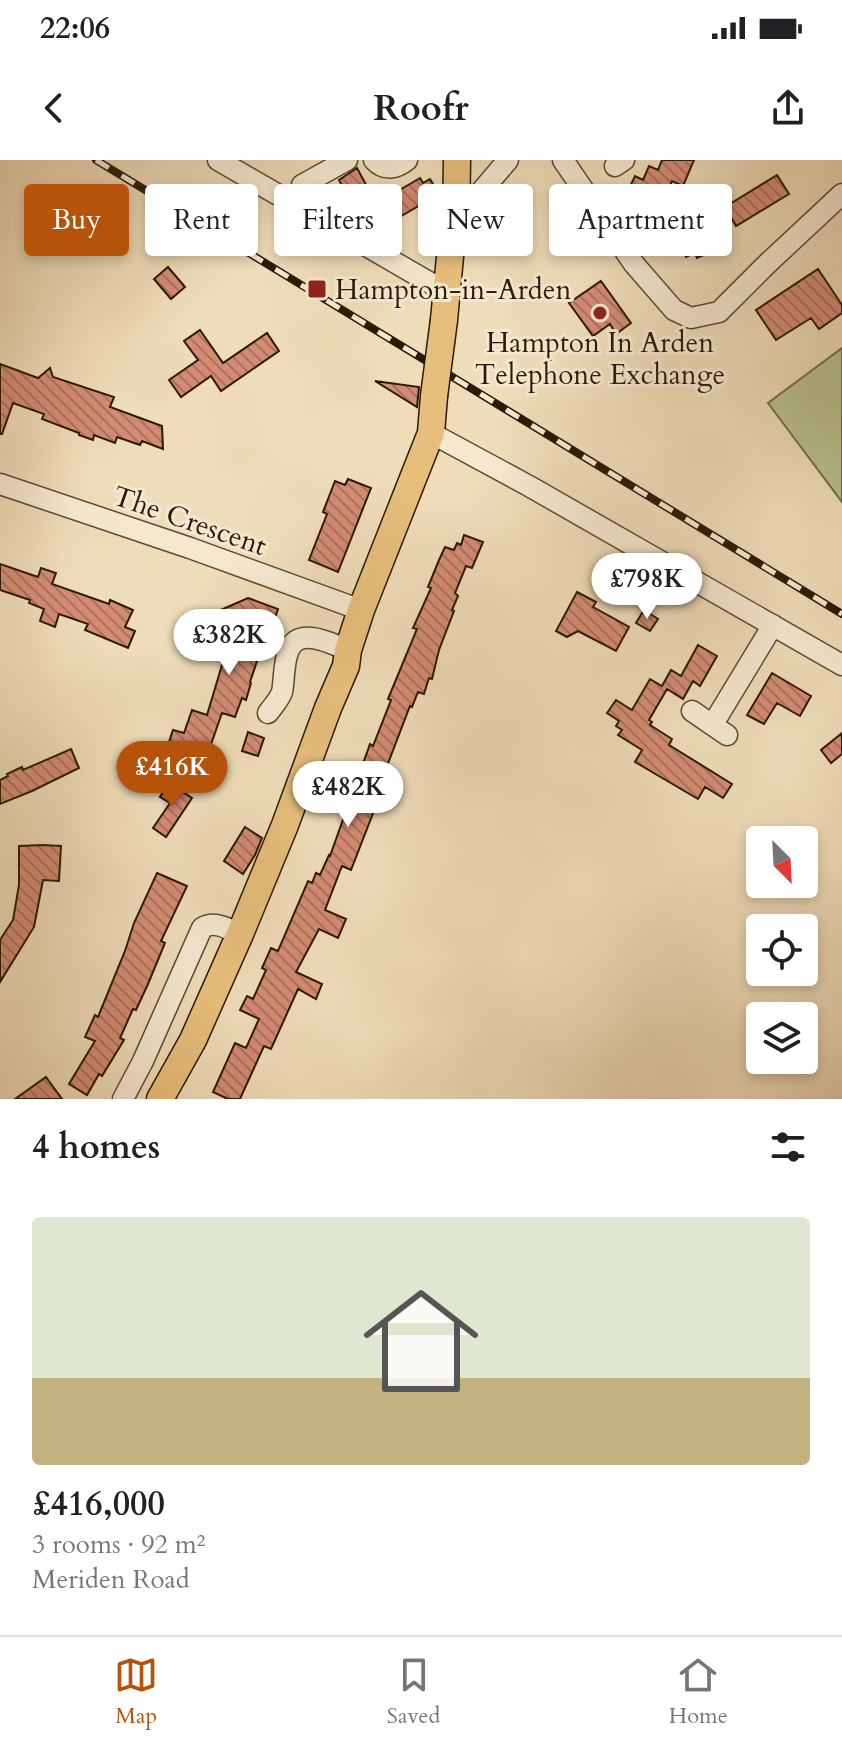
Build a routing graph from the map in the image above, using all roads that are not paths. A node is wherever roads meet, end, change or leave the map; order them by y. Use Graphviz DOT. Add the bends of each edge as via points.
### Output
graph roads {
  1 [pos="218,160"];
  2 [pos="347,160"];
  3 [pos="374,160"];
  4 [pos="407,160"];
  5 [pos="457,160"];
  6 [pos="508,160"];
  7 [pos="563,160"];
  8 [pos="304,184"];
  9 [pos="457,184"];
  10 [pos="488,184"];
  11 [pos="842,194"];
  12 [pos="451,256"];
  13 [pos="446,292"];
  14 [pos="431,433"];
  15 [pos="0,484"];
  16 [pos="361,610"];
  17 [pos="773,625"];
  18 [pos="348,650"];
  19 [pos="842,665"];
  20 [pos="692,711"];
  21 [pos="268,713"];
  22 [pos="240,934"];
  23 [pos="123,1099"];
  24 [pos="160,1099"];
  1 -- 13 [label="street"];
  2 -- 8 [label="street"];
  3 -- 4 [label="street" via="398,167"];
  5 -- 9 [label="main road"];
  6 -- 10 [label="street"];
  7 -- 11 [label="street" via="634,264 674,310 691,318 719,312"];
  12 -- 13 [label="main road"];
  13 -- 14 [label="main road, bridge"];
  14 -- 16 [label="main road"];
  14 -- 17 [label="street"];
  15 -- 16 [label="street, The Crescent"];
  16 -- 18 [label="main road"];
  17 -- 19 [label="street"];
  17 -- 20 [label="street" via="720,730"];
  18 -- 21 [label="street" via="311,638 293,644 281,693"];
  18 -- 22 [label="main road"];
  22 -- 23 [label="street" via="217,924 202,928"];
  22 -- 24 [label="main road"];
}
